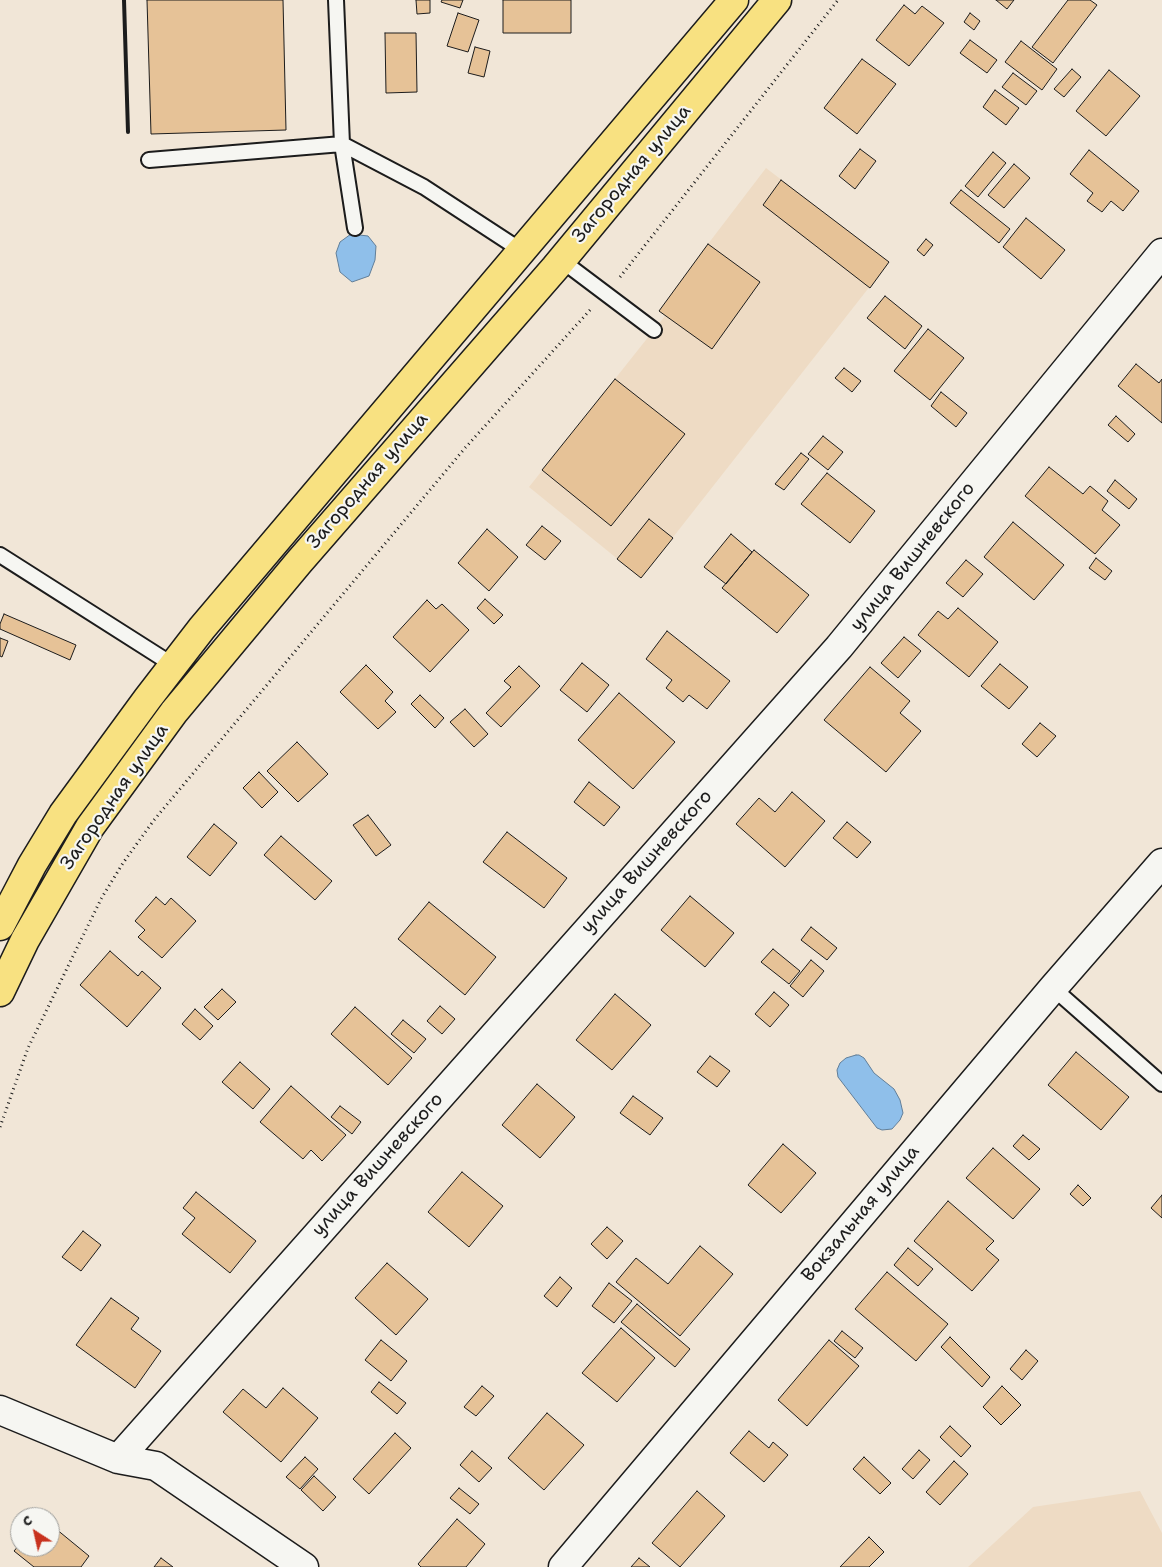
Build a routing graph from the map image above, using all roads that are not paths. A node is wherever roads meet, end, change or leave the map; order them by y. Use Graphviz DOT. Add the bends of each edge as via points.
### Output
graph roads {
  1 [pos="336,0"];
  2 [pos="734,0"];
  3 [pos="777,0"];
  4 [pos="342,144"];
  5 [pos="149,160"];
  6 [pos="355,228"];
  7 [pos="522,251"];
  8 [pos="1162,254"];
  9 [pos="561,260"];
  10 [pos="654,330"];
  11 [pos="0,555"];
  12 [pos="173,665"];
  13 [pos="1162,864"];
  14 [pos="0,926"];
  15 [pos="1053,988"];
  16 [pos="0,992"];
  17 [pos="1162,1084"];
  18 [pos="0,1410"];
  19 [pos="118,1459"];
  20 [pos="304,1567"];
  21 [pos="563,1567"];
  1 -- 4 [label="lane"];
  2 -- 7 [label="highway, Загородная улица"];
  3 -- 9 [label="highway, Загородная улица"];
  4 -- 5 [label="lane"];
  4 -- 6 [label="lane"];
  4 -- 7 [label="lane" via="424,188"];
  7 -- 12 [label="highway, Загородная улица"];
  8 -- 19 [label="street, улица Вишневского" via="839,647"];
  9 -- 10 [label="lane"];
  9 -- 16 [label="highway, Загородная улица" via="299,562 174,712 90,827 25,940"];
  11 -- 12 [label="lane"];
  12 -- 14 [label="highway, Загородная улица" via="63,814"];
  13 -- 15 [label="street, Вокзальная улица"];
  15 -- 17 [label="lane"];
  15 -- 21 [label="street, Вокзальная улица"];
  18 -- 19 [label="street"];
  19 -- 20 [label="street" via="156,1466"];
}
